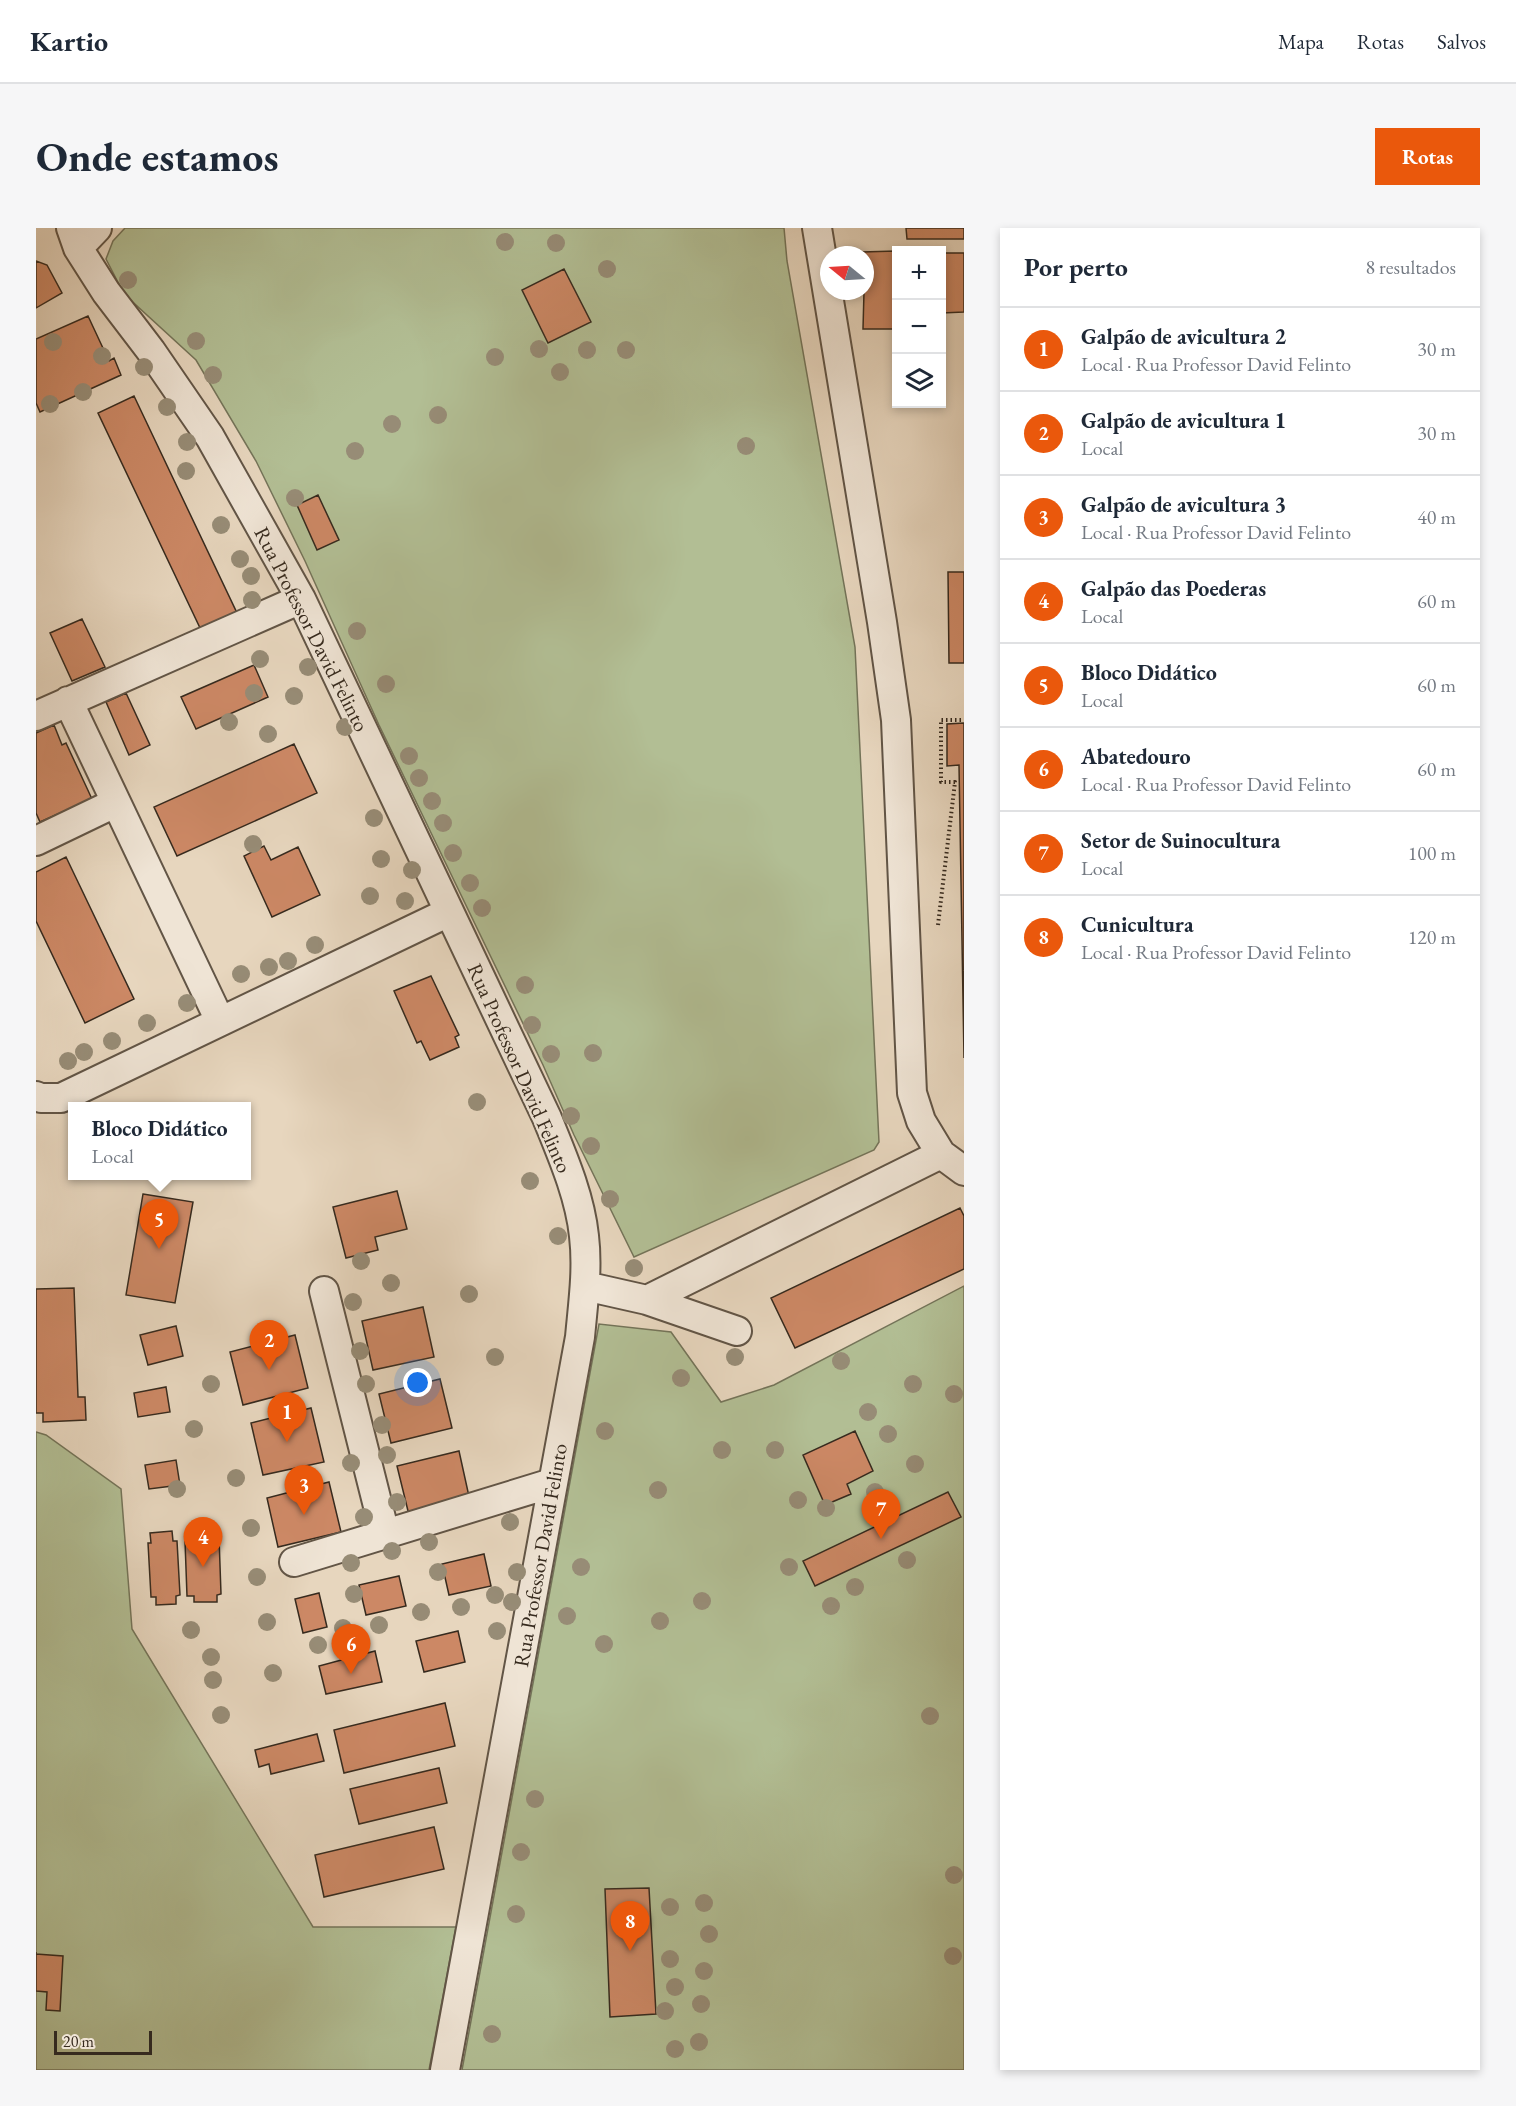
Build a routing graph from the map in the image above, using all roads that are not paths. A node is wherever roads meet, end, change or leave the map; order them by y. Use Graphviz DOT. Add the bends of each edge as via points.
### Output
graph roads {
  1 [pos="97,228"];
  2 [pos="817,228"];
  3 [pos="74,238"];
  4 [pos="301,599"];
  5 [pos="68,701"];
  6 [pos="36,716"];
  7 [pos="115,803"];
  8 [pos="36,842"];
  9 [pos="448,912"];
  10 [pos="220,1021"];
  11 [pos="36,1096"];
  12 [pos="941,1154"];
  13 [pos="964,1171"];
  14 [pos="585,1286"];
  15 [pos="324,1291"];
  16 [pos="647,1300"];
  17 [pos="736,1332"];
  18 [pos="552,1483"];
  19 [pos="385,1534"];
  20 [pos="294,1562"];
  21 [pos="445,2070"];
  1 -- 3 [label="street"];
  2 -- 12 [label="street" via="896,720 912,1093 921,1121"];
  3 -- 4 [label="street, Rua Professor David Felinto" via="106,292 210,437"];
  4 -- 5 [label="street"];
  4 -- 9 [label="street, Rua Professor David Felinto"];
  5 -- 6 [label="street"];
  5 -- 7 [label="street"];
  7 -- 8 [label="street"];
  7 -- 10 [label="street"];
  9 -- 10 [label="street"];
  9 -- 14 [label="street, Rua Professor David Felinto" via="547,1118 570,1177 584,1236"];
  10 -- 11 [label="street" via="61,1098"];
  12 -- 13 [label="street"];
  12 -- 16 [label="street"];
  14 -- 16 [label="street"];
  14 -- 18 [label="street, Rua Professor David Felinto" via="580,1337"];
  15 -- 19 [label="street"];
  16 -- 17 [label="street"];
  18 -- 19 [label="street"];
  18 -- 21 [label="street, Rua Professor David Felinto"];
  19 -- 20 [label="street"];
}
